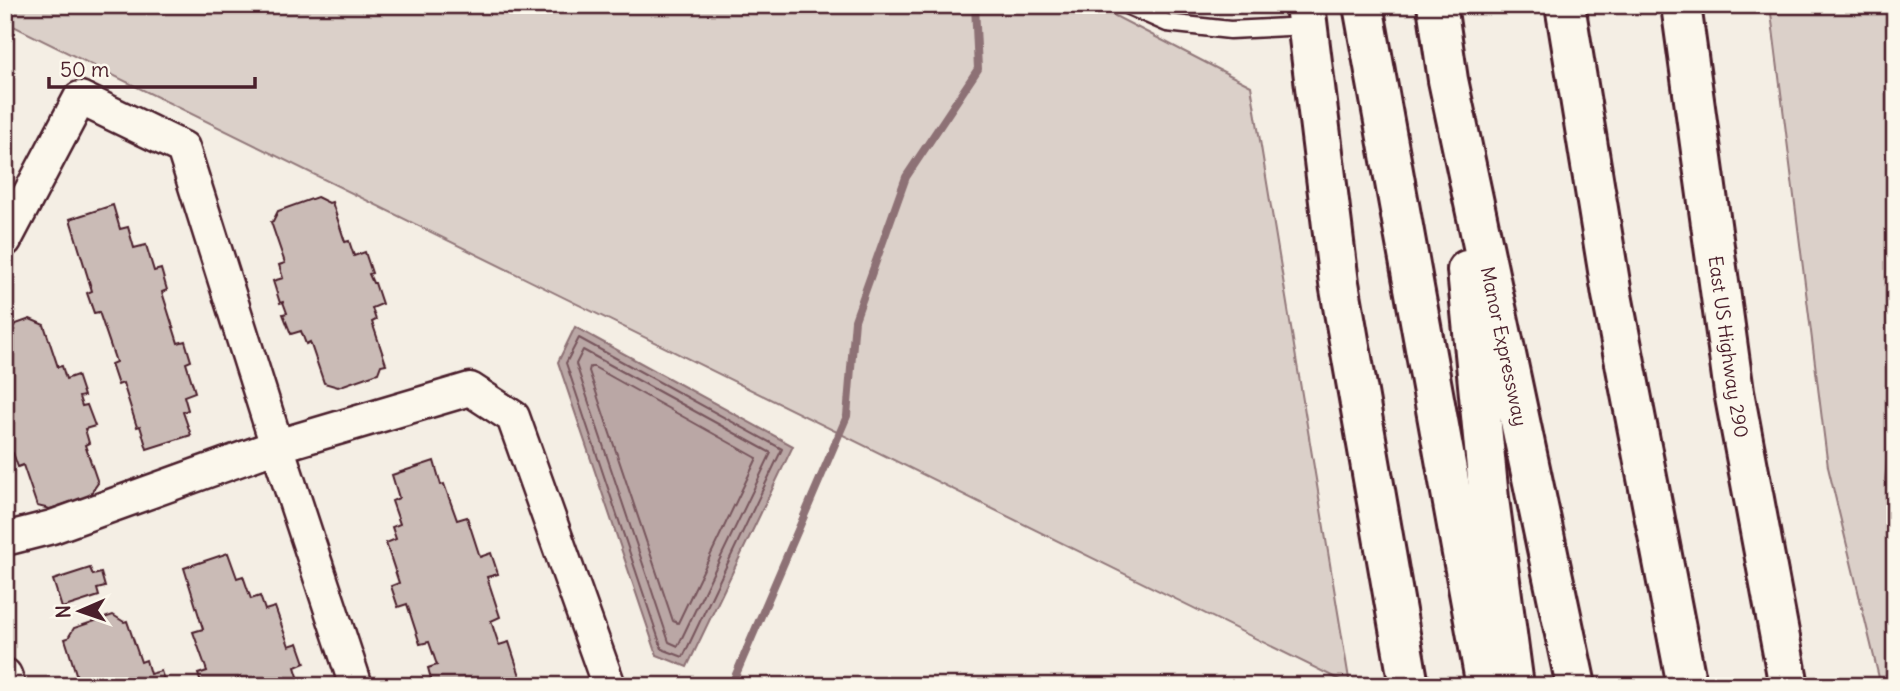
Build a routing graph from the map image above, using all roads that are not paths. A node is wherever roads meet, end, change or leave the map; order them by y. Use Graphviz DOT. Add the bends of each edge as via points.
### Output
graph roads {
  1 [pos="1126,5"];
  2 [pos="1363,5"];
  3 [pos="1437,5"];
  4 [pos="1565,5"];
  5 [pos="1681,5"];
  6 [pos="1306,15"];
  7 [pos="1448,80"];
  8 [pos="5,240"];
  9 [pos="277,446"];
  10 [pos="5,539"];
  11 [pos="5,676"];
  12 [pos="9,686"];
  13 [pos="355,686"];
  14 [pos="609,686"];
  15 [pos="1409,686"];
  16 [pos="1486,686"];
  17 [pos="1514,686"];
  18 [pos="1576,686"];
  19 [pos="1687,686"];
  20 [pos="1789,686"];
  1 -- 6 [label="lane" via="1167,23 1230,30"];
  2 -- 16 [label="main road"];
  3 -- 7 [label="main road, Manor Expressway"];
  4 -- 19 [label="main road" via="1612,295"];
  5 -- 20 [label="main road, East US Highway 290" via="1734,392"];
  6 -- 15 [label="main road" via="1339,283"];
  7 -- 17 [label="main road" via="1489,499"];
  7 -- 18 [label="main road, Manor Expressway"];
  8 -- 9 [label="street" via="80,97 183,148"];
  9 -- 10 [label="street" via="52,527"];
  9 -- 13 [label="street"];
  9 -- 14 [label="street" via="470,389 513,417"];
  11 -- 12 [label="street"];
}
